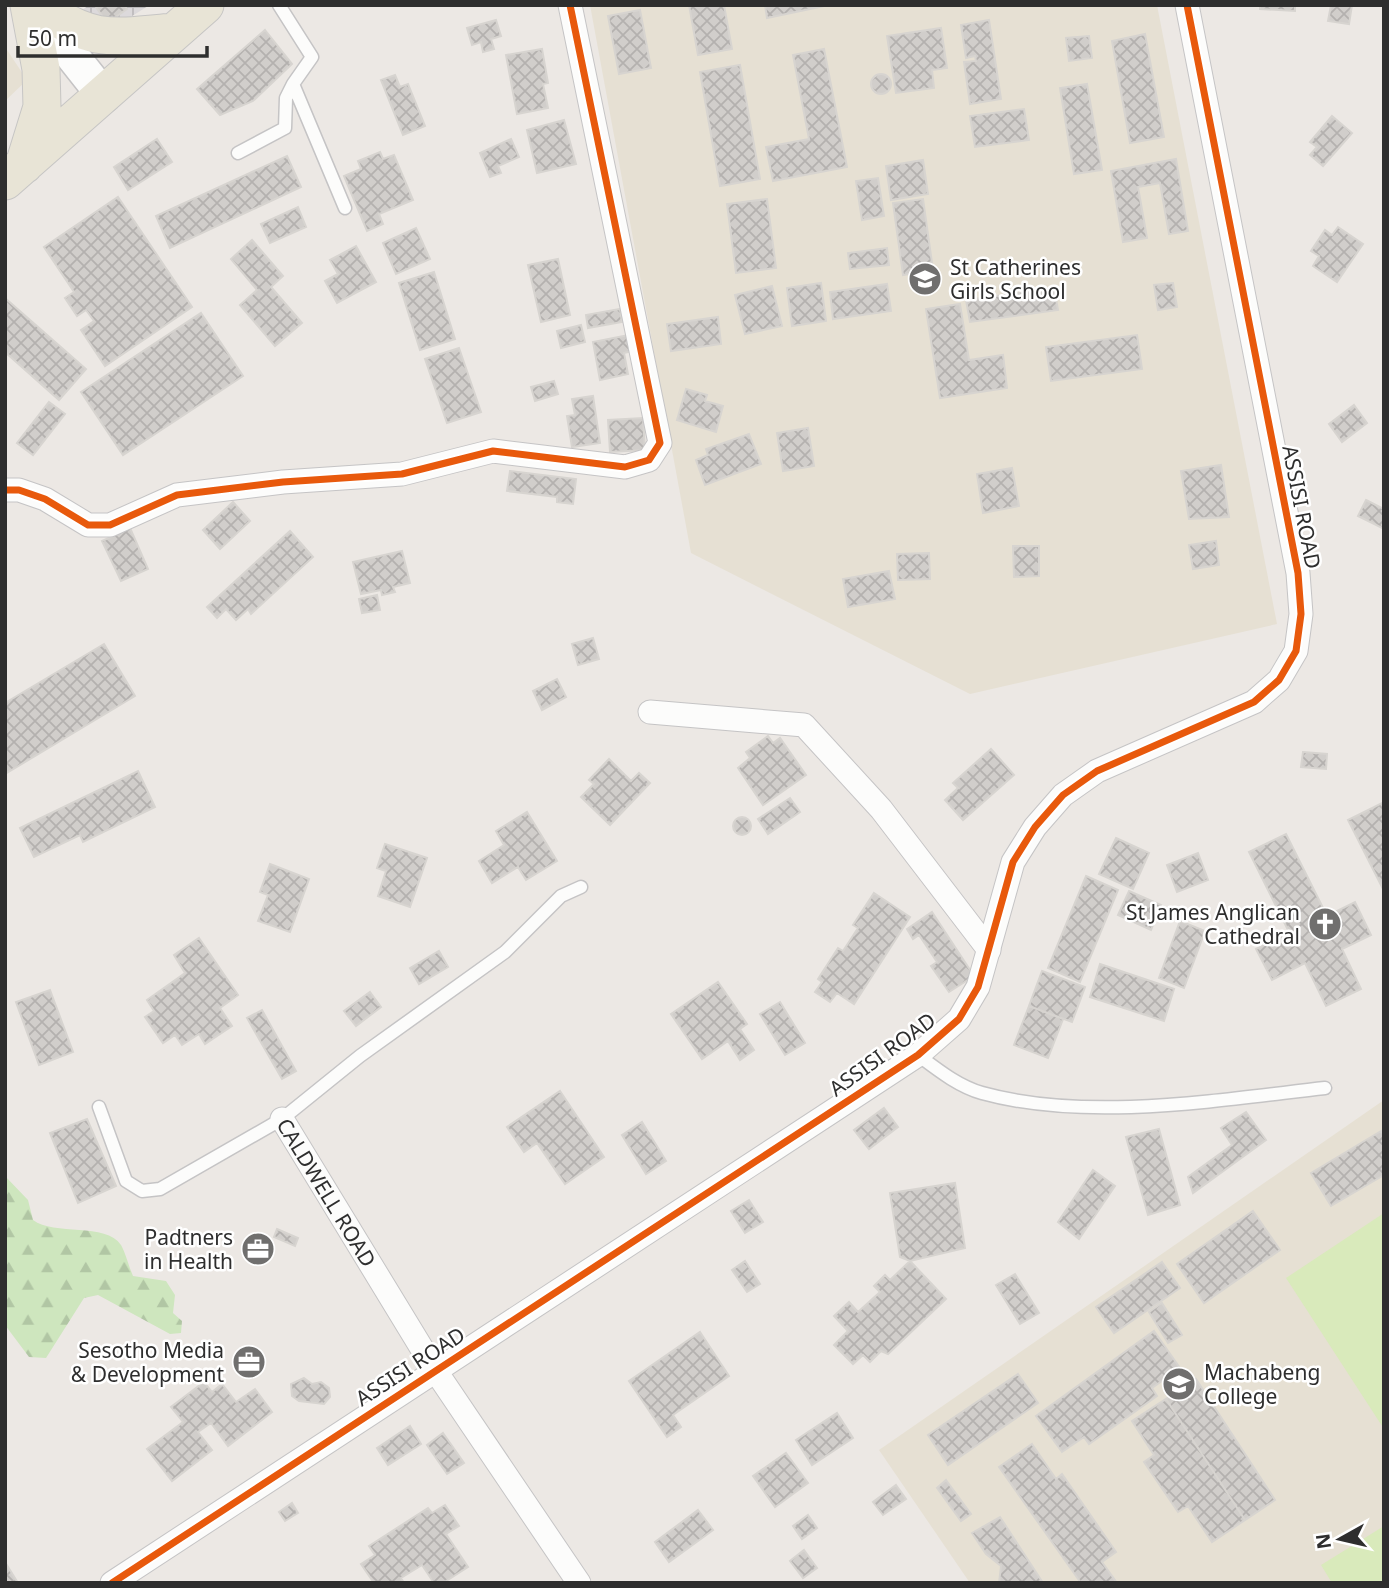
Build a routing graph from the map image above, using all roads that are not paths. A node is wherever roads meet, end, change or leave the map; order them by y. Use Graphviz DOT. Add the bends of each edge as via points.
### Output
graph roads {
  1 [pos="32,5"];
  2 [pos="205,5"];
  3 [pos="279,5"];
  4 [pos="570,5"];
  5 [pos="1187,5"];
  6 [pos="174,32"];
  7 [pos="293,84"];
  8 [pos="104,96"];
  9 [pos="238,153"];
  10 [pos="15,173"];
  11 [pos="345,208"];
  12 [pos="5,490"];
  13 [pos="650,712"];
  14 [pos="581,887"];
  15 [pos="989,950"];
  16 [pos="918,1055"];
  17 [pos="1325,1088"];
  18 [pos="99,1107"];
  19 [pos="282,1119"];
  20 [pos="435,1370"];
  21 [pos="112,1583"];
  22 [pos="579,1583"];
  1 -- 6 [label="main road" via="86,33"];
  1 -- 8 [label="street"];
  1 -- 10 [label="main road" via="43,107"];
  2 -- 6 [label="main road"];
  3 -- 7 [label="lane" via="312,57"];
  4 -- 12 [label="street" via="660,443 649,460 625,467 493,451 402,474 177,495 110,525 88,525 45,499 19,489"];
  5 -- 15 [label="street, ASSISI ROAD" via="1298,573 1301,614 1296,652 1279,680 1254,702 1097,771 1063,795 1013,862"];
  6 -- 8 [label="main road"];
  7 -- 9 [label="lane" via="286,98 285,128"];
  7 -- 11 [label="lane"];
  8 -- 10 [label="main road"];
  13 -- 15 [label="street" via="804,725 881,809"];
  14 -- 19 [label="lane, CALDWELL ROAD" via="561,896 505,952 360,1056"];
  15 -- 16 [label="street, ASSISI ROAD" via="978,987 959,1019"];
  16 -- 17 [label="lane" via="955,1082 981,1092 1052,1103 1194,1103"];
  16 -- 20 [label="street, ASSISI ROAD"];
  18 -- 19 [label="lane" via="127,1181 142,1191 160,1189"];
  19 -- 20 [label="street, CALDWELL ROAD"];
  20 -- 21 [label="street, ASSISI ROAD"];
  20 -- 22 [label="street, CALDWELL ROAD"];
}
